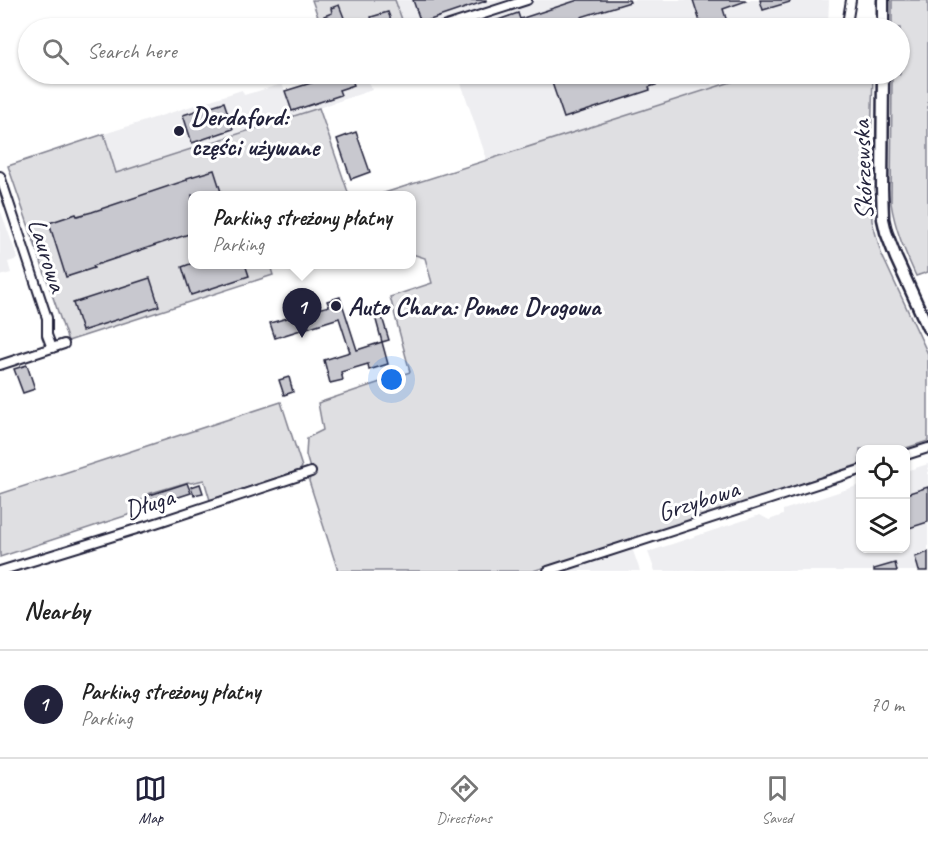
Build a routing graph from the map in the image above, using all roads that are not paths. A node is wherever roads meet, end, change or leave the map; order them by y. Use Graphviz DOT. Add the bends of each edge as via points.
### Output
graph roads {
  1 [pos="527,0"];
  2 [pos="851,0"];
  3 [pos="883,0"];
  4 [pos="471,18"];
  5 [pos="848,18"];
  6 [pos="883,18"];
  7 [pos="883,84"];
  8 [pos="0,176"];
  9 [pos="928,328"];
  10 [pos="64,344"];
  11 [pos="52,348"];
  12 [pos="0,365"];
  13 [pos="928,448"];
  14 [pos="910,454"];
  15 [pos="311,472"];
  16 [pos="856,472"];
  17 [pos="0,571"];
  18 [pos="548,571"];
  1 -- 4 [label="street"];
  2 -- 5 [label="street"];
  3 -- 6 [label="street"];
  7 -- 9 [label="street, Skórzewska" via="883,219"];
  8 -- 11 [label="street, Laurowa" via="47,318"];
  10 -- 11 [label="street"];
  11 -- 12 [label="street"];
  13 -- 14 [label="street"];
  15 -- 17 [label="street, Długa"];
  16 -- 18 [label="street, Grzybowa"];
}
